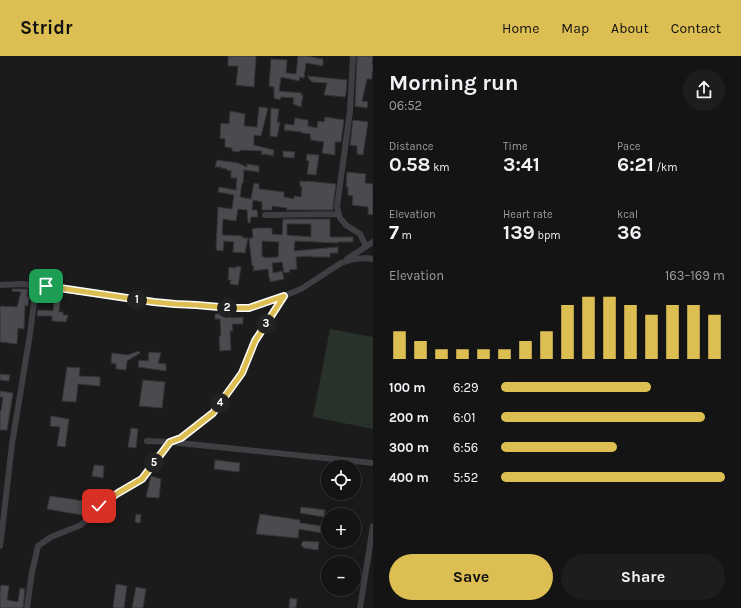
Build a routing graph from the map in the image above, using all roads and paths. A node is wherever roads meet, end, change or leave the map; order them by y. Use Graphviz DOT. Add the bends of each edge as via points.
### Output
graph roads {
  1 [pos="353,56"];
  2 [pos="339,214"];
  3 [pos="265,215"];
  4 [pos="373,242"];
  5 [pos="366,246"];
  6 [pos="373,259"];
  7 [pos="341,263"];
  8 [pos="0,285"];
  9 [pos="36,286"];
  10 [pos="284,296"];
  11 [pos="147,441"];
  12 [pos="170,442"];
  13 [pos="373,463"];
  14 [pos="373,526"];
  15 [pos="0,546"];
  16 [pos="28,608"];
  17 [pos="360,608"];
  1 -- 2 [label="street" via="350,111 337,207"];
  2 -- 3 [label="street"];
  2 -- 5 [label="street" via="346,225 360,234"];
  4 -- 5 [label="street"];
  5 -- 7 [label="street"];
  6 -- 7 [label="street" via="354,259"];
  7 -- 10 [label="street"];
  8 -- 9 [label="street"];
  9 -- 10 [label="street" via="154,302 231,308 249,308"];
  9 -- 15 [label="street" via="12,444"];
  10 -- 12 [label="street" via="255,341 242,373 213,413 181,438"];
  11 -- 12 [label="street"];
  12 -- 13 [label="street"];
  12 -- 16 [label="street" via="142,479 99,506 81,525 38,546"];
  14 -- 17 [label="street"];
}
